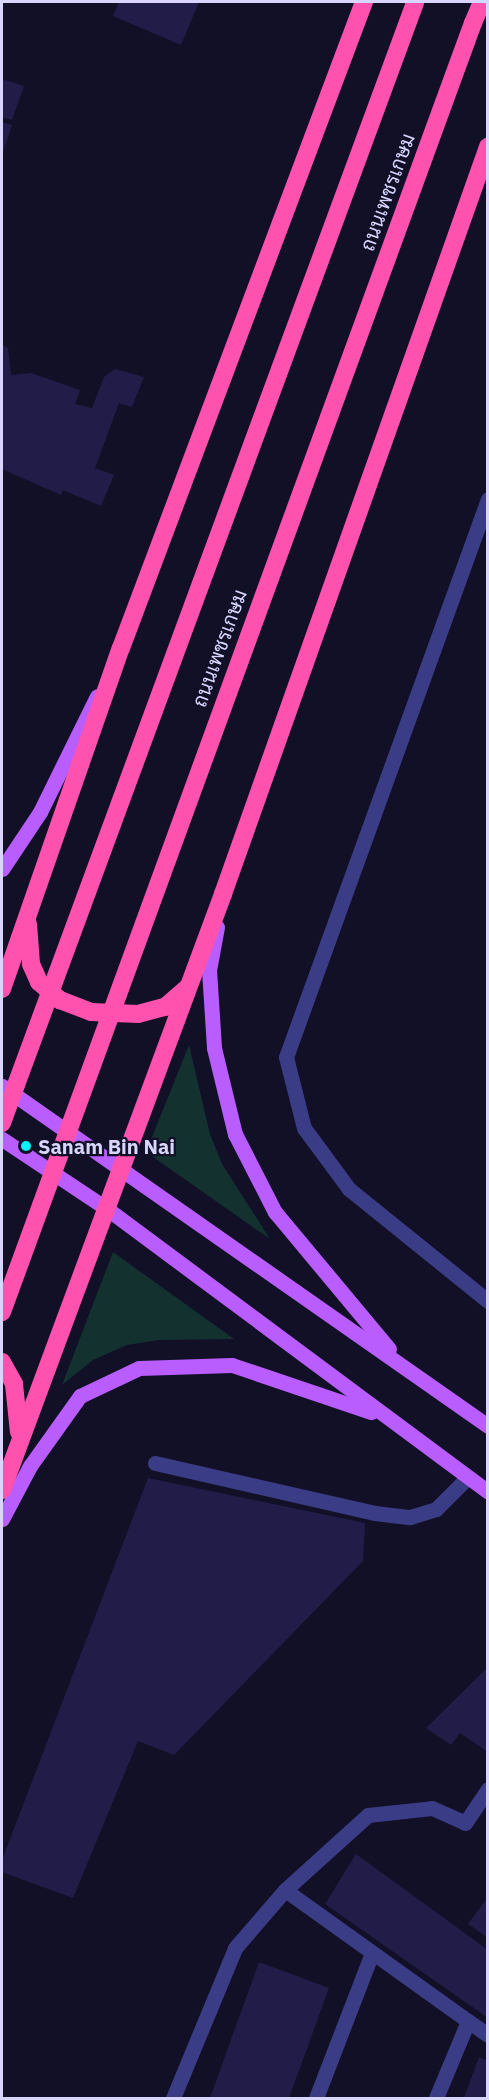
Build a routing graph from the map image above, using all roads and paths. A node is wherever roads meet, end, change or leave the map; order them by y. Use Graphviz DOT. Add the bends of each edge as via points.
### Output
graph roads {
  1 [pos="364,2"];
  2 [pos="415,2"];
  3 [pos="482,2"];
  4 [pos="488,147"];
  5 [pos="483,173"];
  6 [pos="488,499"];
  7 [pos="121,648"];
  8 [pos="2,869"];
  9 [pos="224,894"];
  10 [pos="28,914"];
  11 [pos="188,987"];
  12 [pos="2,989"];
  13 [pos="2,1086"];
  14 [pos="2,1123"];
  15 [pos="2,1139"];
  16 [pos="120,1167"];
  17 [pos="106,1208"];
  18 [pos="488,1301"];
  19 [pos="2,1312"];
  20 [pos="2,1362"];
  21 [pos="402,1364"];
  22 [pos="385,1416"];
  23 [pos="488,1425"];
  24 [pos="18,1443"];
  25 [pos="155,1463"];
  26 [pos="468,1477"];
  27 [pos="2,1490"];
  28 [pos="488,1492"];
  29 [pos="2,1519"];
  30 [pos="488,1789"];
  31 [pos="285,1890"];
  32 [pos="372,1953"];
  33 [pos="468,2021"];
  34 [pos="488,2035"];
  35 [pos="173,2098"];
  36 [pos="316,2098"];
  37 [pos="436,2098"];
  1 -- 7 [label="highway"];
  2 -- 14 [label="highway, ถนนเพชรเกษม, bridge"];
  3 -- 19 [label="highway, ถนนเพชรเกษม, bridge"];
  4 -- 5 [label="highway"];
  5 -- 9 [label="highway"];
  6 -- 18 [label="street" via="286,1057 304,1128 349,1189"];
  7 -- 8 [label="main road" via="40,812"];
  7 -- 10 [label="highway"];
  9 -- 11 [label="highway"];
  9 -- 21 [label="main road" via="209,970 214,1048 235,1134 275,1212"];
  10 -- 11 [label="highway" via="31,964 39,982 60,1000 92,1012 138,1014 165,1007"];
  10 -- 12 [label="highway"];
  11 -- 16 [label="highway"];
  13 -- 16 [label="main road"];
  15 -- 17 [label="main road"];
  16 -- 17 [label="highway"];
  16 -- 21 [label="main road"];
  17 -- 22 [label="main road"];
  17 -- 24 [label="highway"];
  20 -- 24 [label="highway" via="14,1383"];
  21 -- 23 [label="main road"];
  22 -- 26 [label="main road"];
  22 -- 29 [label="main road" via="232,1365 139,1368 80,1396 30,1466"];
  24 -- 27 [label="highway"];
  25 -- 26 [label="street" via="375,1513 410,1517 436,1509"];
  26 -- 28 [label="main road"];
  30 -- 31 [label="street" via="465,1823 432,1808 368,1815"];
  31 -- 32 [label="street"];
  31 -- 35 [label="street" via="235,1948"];
  32 -- 33 [label="street"];
  32 -- 36 [label="street"];
  33 -- 34 [label="street"];
  33 -- 37 [label="street"];
}
